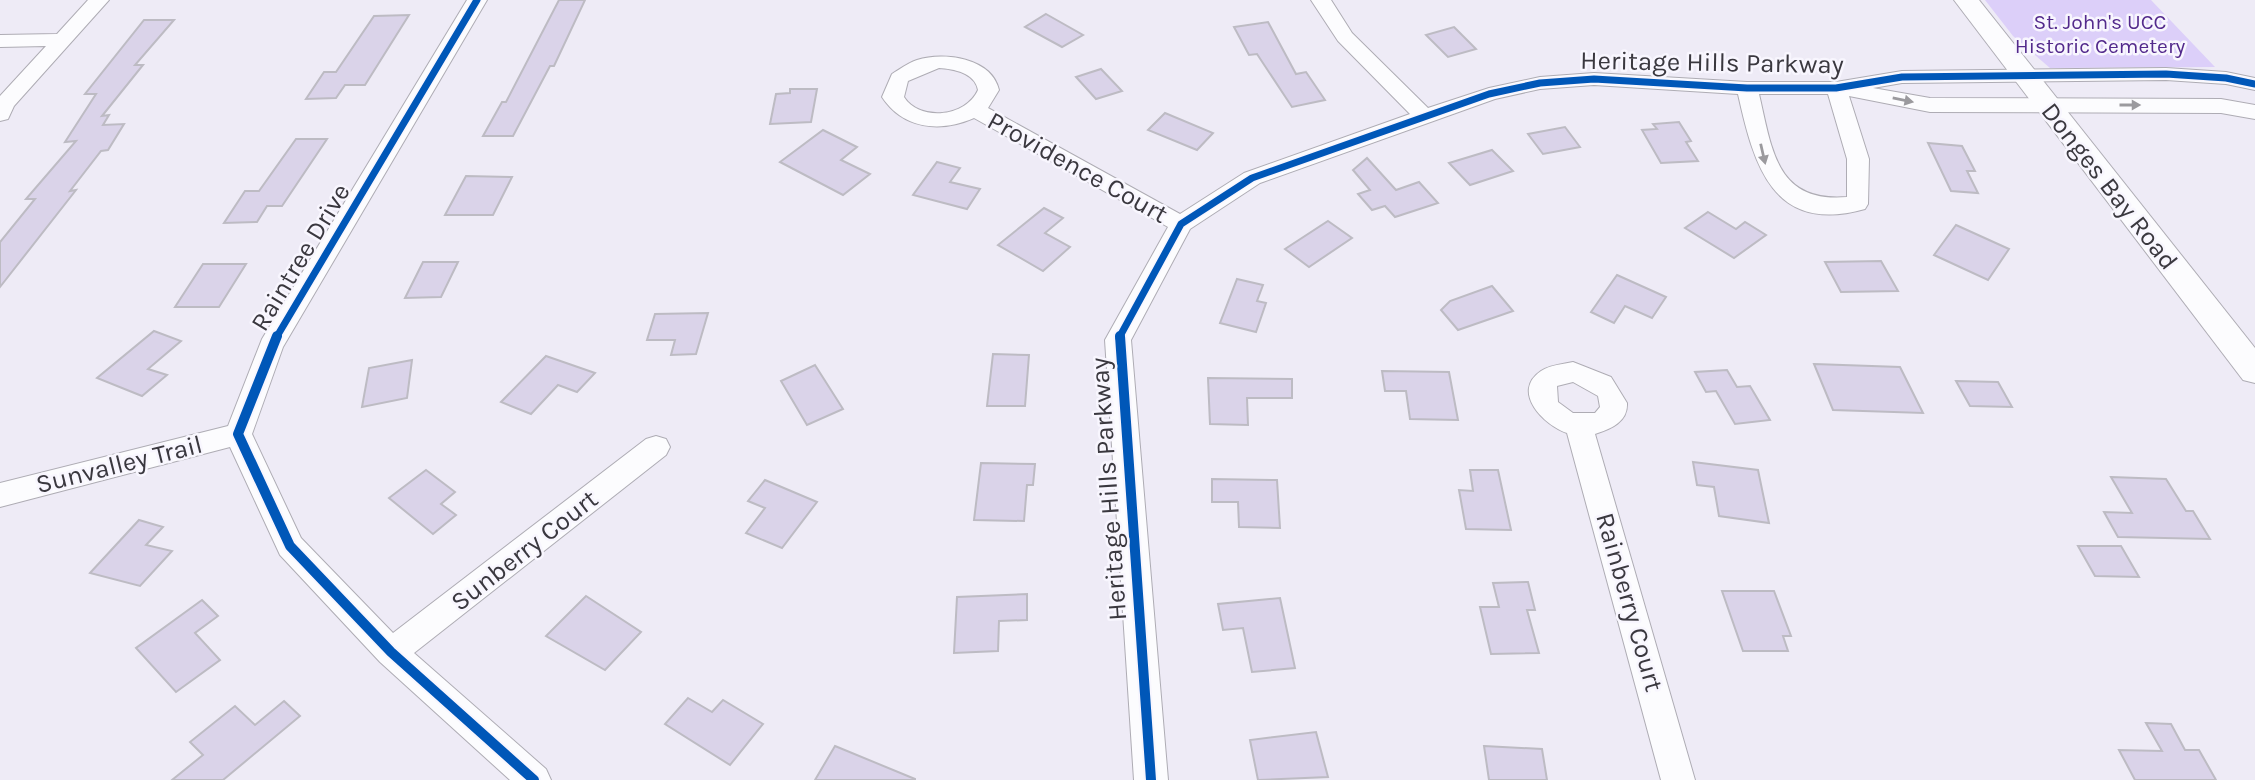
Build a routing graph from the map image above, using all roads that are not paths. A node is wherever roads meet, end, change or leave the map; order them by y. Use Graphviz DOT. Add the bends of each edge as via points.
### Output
graph roads {
  1 [pos="99,0"];
  2 [pos="477,0"];
  3 [pos="1321,0"];
  4 [pos="1966,0"];
  5 [pos="61,40"];
  6 [pos="0,41"];
  7 [pos="2022,74"];
  8 [pos="2255,84"];
  9 [pos="1747,88"];
  10 [pos="1836,88"];
  11 [pos="2046,105"];
  12 [pos="974,109"];
  13 [pos="2255,112"];
  14 [pos="0,114"];
  15 [pos="1424,116"];
  16 [pos="1181,224"];
  17 [pos="2255,371"];
  18 [pos="1579,426"];
  19 [pos="238,434"];
  20 [pos="656,447"];
  21 [pos="0,495"];
  22 [pos="391,652"];
  23 [pos="534,780"];
  24 [pos="1151,780"];
  25 [pos="1678,780"];
  1 -- 5 [label="street"];
  2 -- 19 [label="street, Raintree Drive" via="271,346"];
  3 -- 15 [label="street" via="1345,37"];
  4 -- 7 [label="street, Donges Bay Road"];
  5 -- 6 [label="street"];
  5 -- 14 [label="street"];
  7 -- 8 [label="street, Heritage Hills Parkway" via="2166,74"];
  7 -- 10 [label="street, Heritage Hills Parkway" via="1902,77"];
  7 -- 11 [label="street, Donges Bay Road"];
  9 -- 10 [label="street, Heritage Hills Parkway"];
  9 -- 10 [label="street, one-way" via="1766,167 1792,199 1828,209 1857,204 1861,184 1860,158"];
  9 -- 15 [label="street, Heritage Hills Parkway" via="1619,80 1540,83"];
  10 -- 11 [label="street, Heritage Hills Parkway, one-way" via="1930,105"];
  11 -- 13 [label="street, Heritage Hills Parkway, one-way" via="2221,106"];
  11 -- 17 [label="street, Donges Bay Road"];
  12 -- 16 [label="street, Providence Court"];
  15 -- 16 [label="street, Heritage Hills Parkway" via="1252,178"];
  16 -- 24 [label="street, Heritage Hills Parkway" via="1118,340"];
  18 -- 25 [label="street, Rainberry Court"];
  19 -- 21 [label="street, Sunvalley Trail"];
  19 -- 22 [label="street" via="289,546"];
  20 -- 22 [label="street, Sunberry Court"];
  22 -- 23 [label="street"];
}
